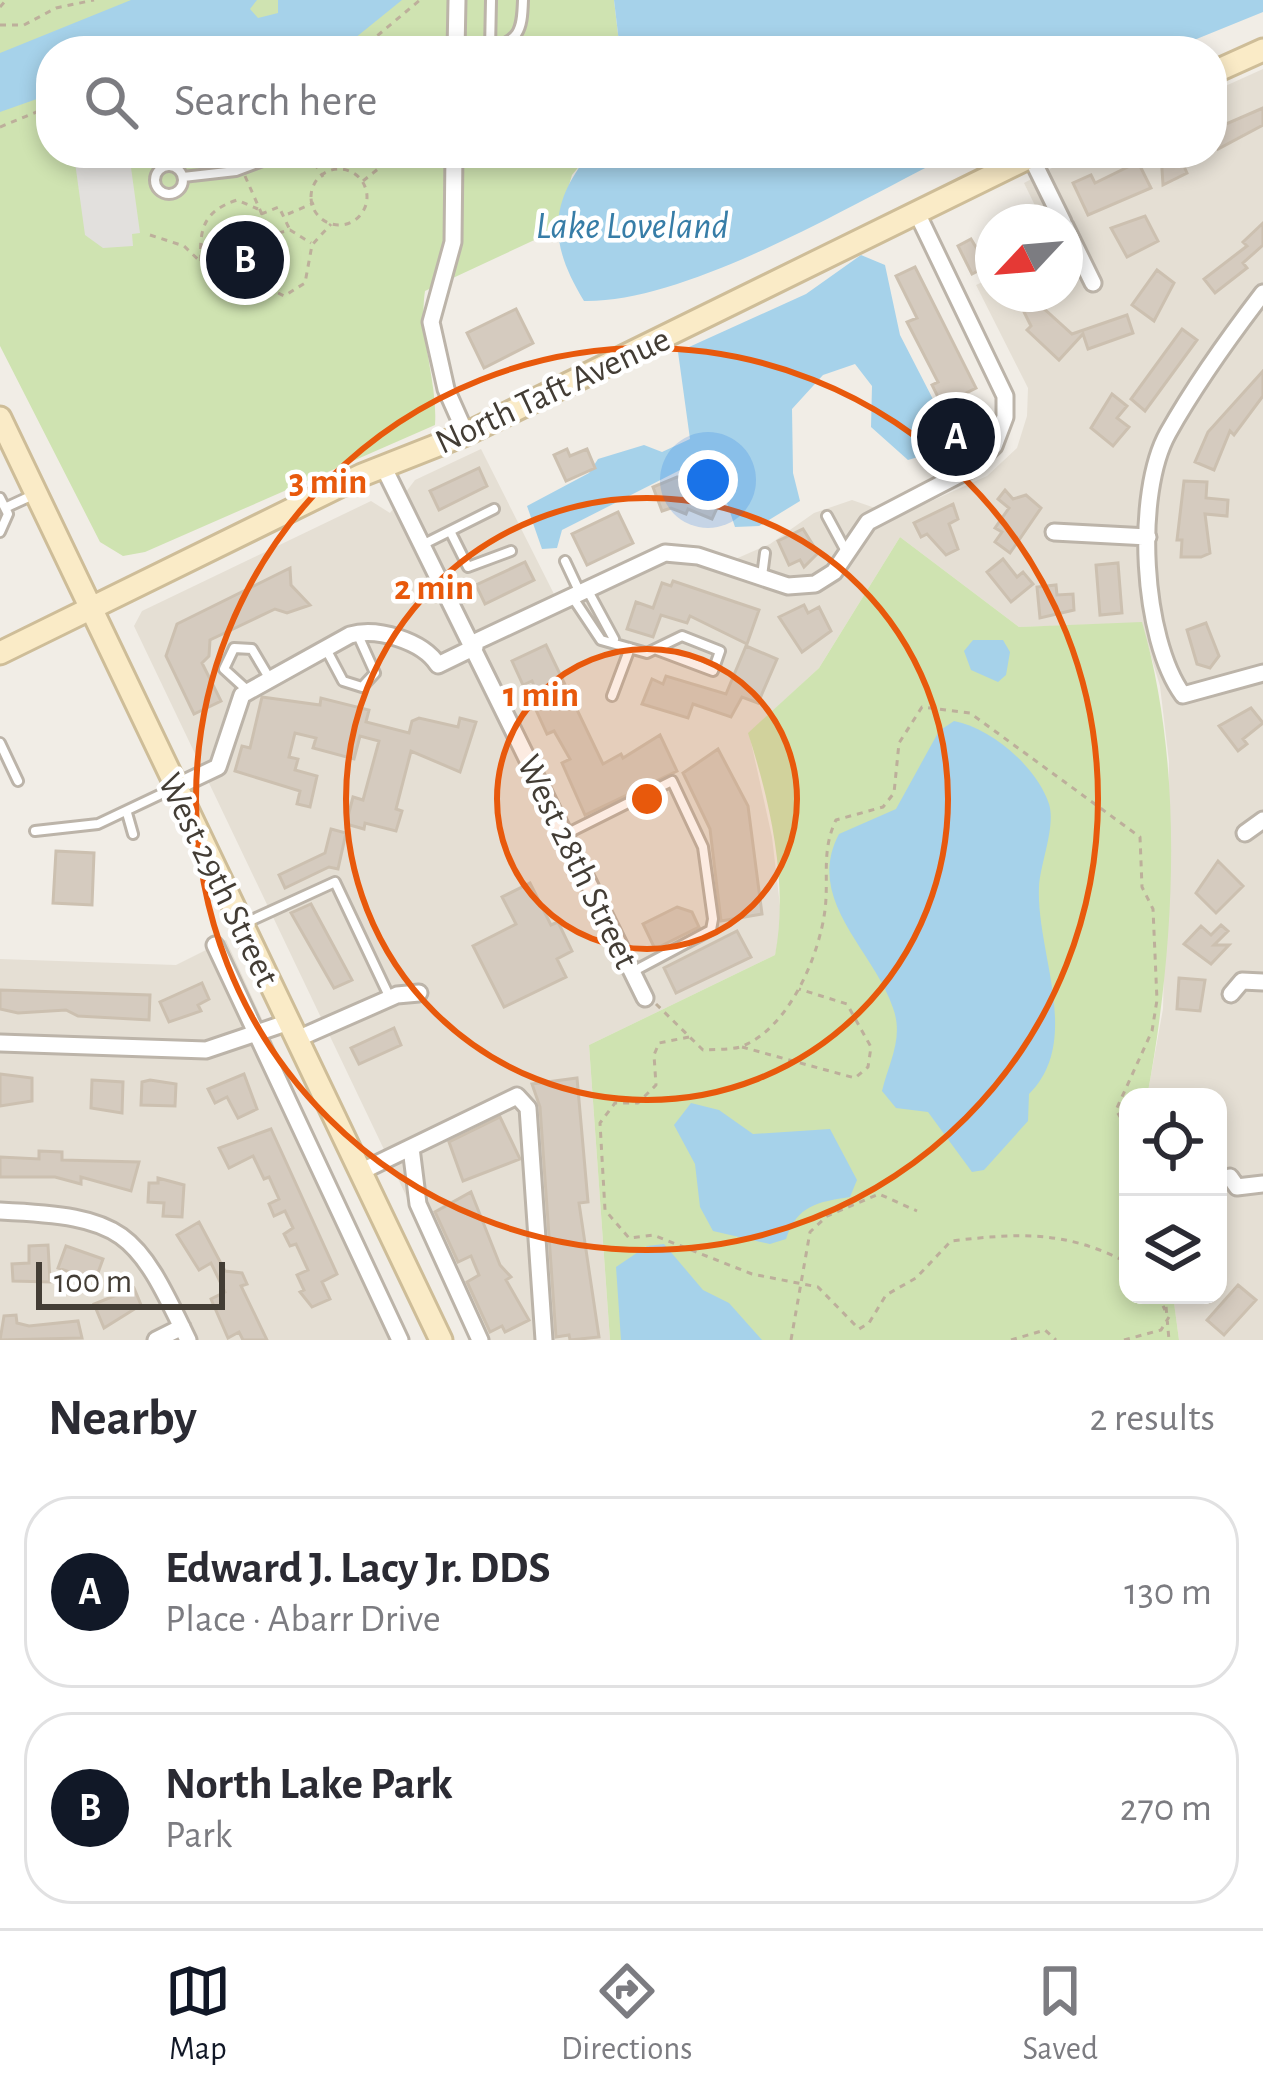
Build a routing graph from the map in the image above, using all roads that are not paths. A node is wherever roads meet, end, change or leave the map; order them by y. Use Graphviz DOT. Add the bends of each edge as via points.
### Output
graph roads {
  1 [pos="457,0"];
  2 [pos="491,0"];
  3 [pos="523,0"];
  4 [pos="456,36"];
  5 [pos="490,36"];
  6 [pos="518,36"];
  7 [pos="1263,50"];
  8 [pos="1227,66"];
  9 [pos="245,168"];
  10 [pos="454,168"];
  11 [pos="1008,168"];
  12 [pos="1040,168"];
  13 [pos="183,177"];
  14 [pos="1055,204"];
  15 [pos="916,213"];
  16 [pos="1083,263"];
  17 [pos="1093,283"];
  18 [pos="1263,293"];
  19 [pos="0,418"];
  20 [pos="466,434"];
  21 [pos="383,466"];
  22 [pos="36,493"];
  23 [pos="0,498"];
  24 [pos="7,507"];
  25 [pos="494,509"];
  26 [pos="826,516"];
  27 [pos="450,531"];
  28 [pos="0,532"];
  29 [pos="1054,532"];
  30 [pos="1148,537"];
  31 [pos="424,544"];
  32 [pos="511,551"];
  33 [pos="765,554"];
  34 [pos="848,554"];
  35 [pos="565,561"];
  36 [pos="762,578"];
  37 [pos="581,594"];
  38 [pos="90,609"];
  39 [pos="357,634"];
  40 [pos="614,641"];
  41 [pos="474,645"];
  42 [pos="326,648"];
  43 [pos="630,648"];
  44 [pos="657,650"];
  45 [pos="0,653"];
  46 [pos="1263,673"];
  47 [pos="268,676"];
  48 [pos="247,689"];
  49 [pos="612,696"];
  50 [pos="0,743"];
  51 [pos="18,781"];
  52 [pos="176,787"];
  53 [pos="127,813"];
  54 [pos="1263,820"];
  55 [pos="35,831"];
  56 [pos="1245,833"];
  57 [pos="133,834"];
  58 [pos="566,834"];
  59 [pos="242,925"];
  60 [pos="215,946"];
  61 [pos="632,972"];
  62 [pos="1263,982"];
  63 [pos="419,993"];
  64 [pos="1231,994"];
  65 [pos="390,998"];
  66 [pos="645,998"];
  67 [pos="293,1031"];
  68 [pos="258,1035"];
  69 [pos="0,1042"];
  70 [pos="411,1148"];
  71 [pos="360,1172"];
  72 [pos="1230,1177"];
  73 [pos="1263,1184"];
  74 [pos="0,1211"];
  75 [pos="185,1334"];
  76 [pos="156,1340"];
  77 [pos="400,1340"];
  78 [pos="441,1340"];
  79 [pos="480,1340"];
  80 [pos="544,1340"];
  1 -- 4 [label="street"];
  2 -- 5 [label="lane"];
  3 -- 6 [label="lane"];
  7 -- 8 [label="main road"];
  9 -- 13 [label="lane"];
  10 -- 20 [label="street" via="453,242 431,322"];
  11 -- 15 [label="main road, North Taft Avenue"];
  12 -- 14 [label="street"];
  15 -- 20 [label="main road, North Taft Avenue"];
  15 -- 34 [label="street" via="1001,384 1005,417 979,464 880,513"];
  16 -- 17 [label="street"];
  18 -- 30 [label="street" via="1168,434"];
  19 -- 22 [label="main road, West 29th Street"];
  20 -- 21 [label="main road, North Taft Avenue"];
  21 -- 31 [label="street, West 28th Street"];
  21 -- 38 [label="main road, North Taft Avenue"];
  22 -- 24 [label="lane"];
  22 -- 38 [label="main road, West 29th Street"];
  23 -- 24 [label="lane"];
  24 -- 28 [label="lane"];
  25 -- 27 [label="lane"];
  26 -- 34 [label="lane"];
  27 -- 31 [label="lane"];
  27 -- 32 [label="lane" via="468,567"];
  29 -- 30 [label="street"];
  30 -- 46 [label="street" via="1153,611 1183,695"];
  31 -- 41 [label="street, West 28th Street"];
  33 -- 36 [label="lane"];
  34 -- 36 [label="street" via="815,584"];
  35 -- 37 [label="lane"];
  36 -- 37 [label="street" via="676,551"];
  37 -- 40 [label="lane"];
  37 -- 40 [label="lane" via="593,635"];
  37 -- 41 [label="street"];
  38 -- 45 [label="main road, North Taft Avenue"];
  38 -- 52 [label="main road, West 29th Street"];
  39 -- 41 [label="street" via="422,646 438,665"];
  39 -- 42 [label="street"];
  39 -- 42 [label="lane" via="375,673 362,687 343,681"];
  40 -- 43 [label="lane"];
  41 -- 58 [label="street, West 28th Street"];
  42 -- 47 [label="street"];
  43 -- 44 [label="lane"];
  43 -- 49 [label="lane"];
  44 -- 44 [label="lane" via="682,636 720,651 713,671"];
  47 -- 48 [label="street"];
  47 -- 48 [label="lane" via="252,649 235,648 224,669"];
  48 -- 52 [label="street" via="218,767"];
  50 -- 51 [label="lane"];
  52 -- 53 [label="lane"];
  52 -- 59 [label="main road, West 29th Street"];
  53 -- 55 [label="lane" via="78,829"];
  53 -- 57 [label="lane"];
  54 -- 56 [label="street"];
  58 -- 61 [label="street, West 28th Street"];
  58 -- 61 [label="lane" via="672,781 703,847 711,930"];
  59 -- 65 [label="lane" via="335,882"];
  59 -- 67 [label="main road, West 29th Street"];
  60 -- 68 [label="street, West 29th Street"];
  61 -- 66 [label="street, West 28th Street"];
  62 -- 64 [label="street" via="1242,981"];
  63 -- 65 [label="street"];
  65 -- 67 [label="street"];
  67 -- 68 [label="street"];
  67 -- 71 [label="main road, West 29th Street"];
  68 -- 69 [label="street" via="177,1051"];
  68 -- 77 [label="street, West 29th Street"];
  70 -- 71 [label="street"];
  70 -- 79 [label="street" via="418,1204"];
  70 -- 80 [label="street" via="517,1096 528,1108"];
  71 -- 78 [label="main road, West 29th Street"];
  72 -- 73 [label="street" via="1237,1187"];
  74 -- 75 [label="street" via="85,1217 112,1228 147,1258"];
  75 -- 76 [label="street"];
}
